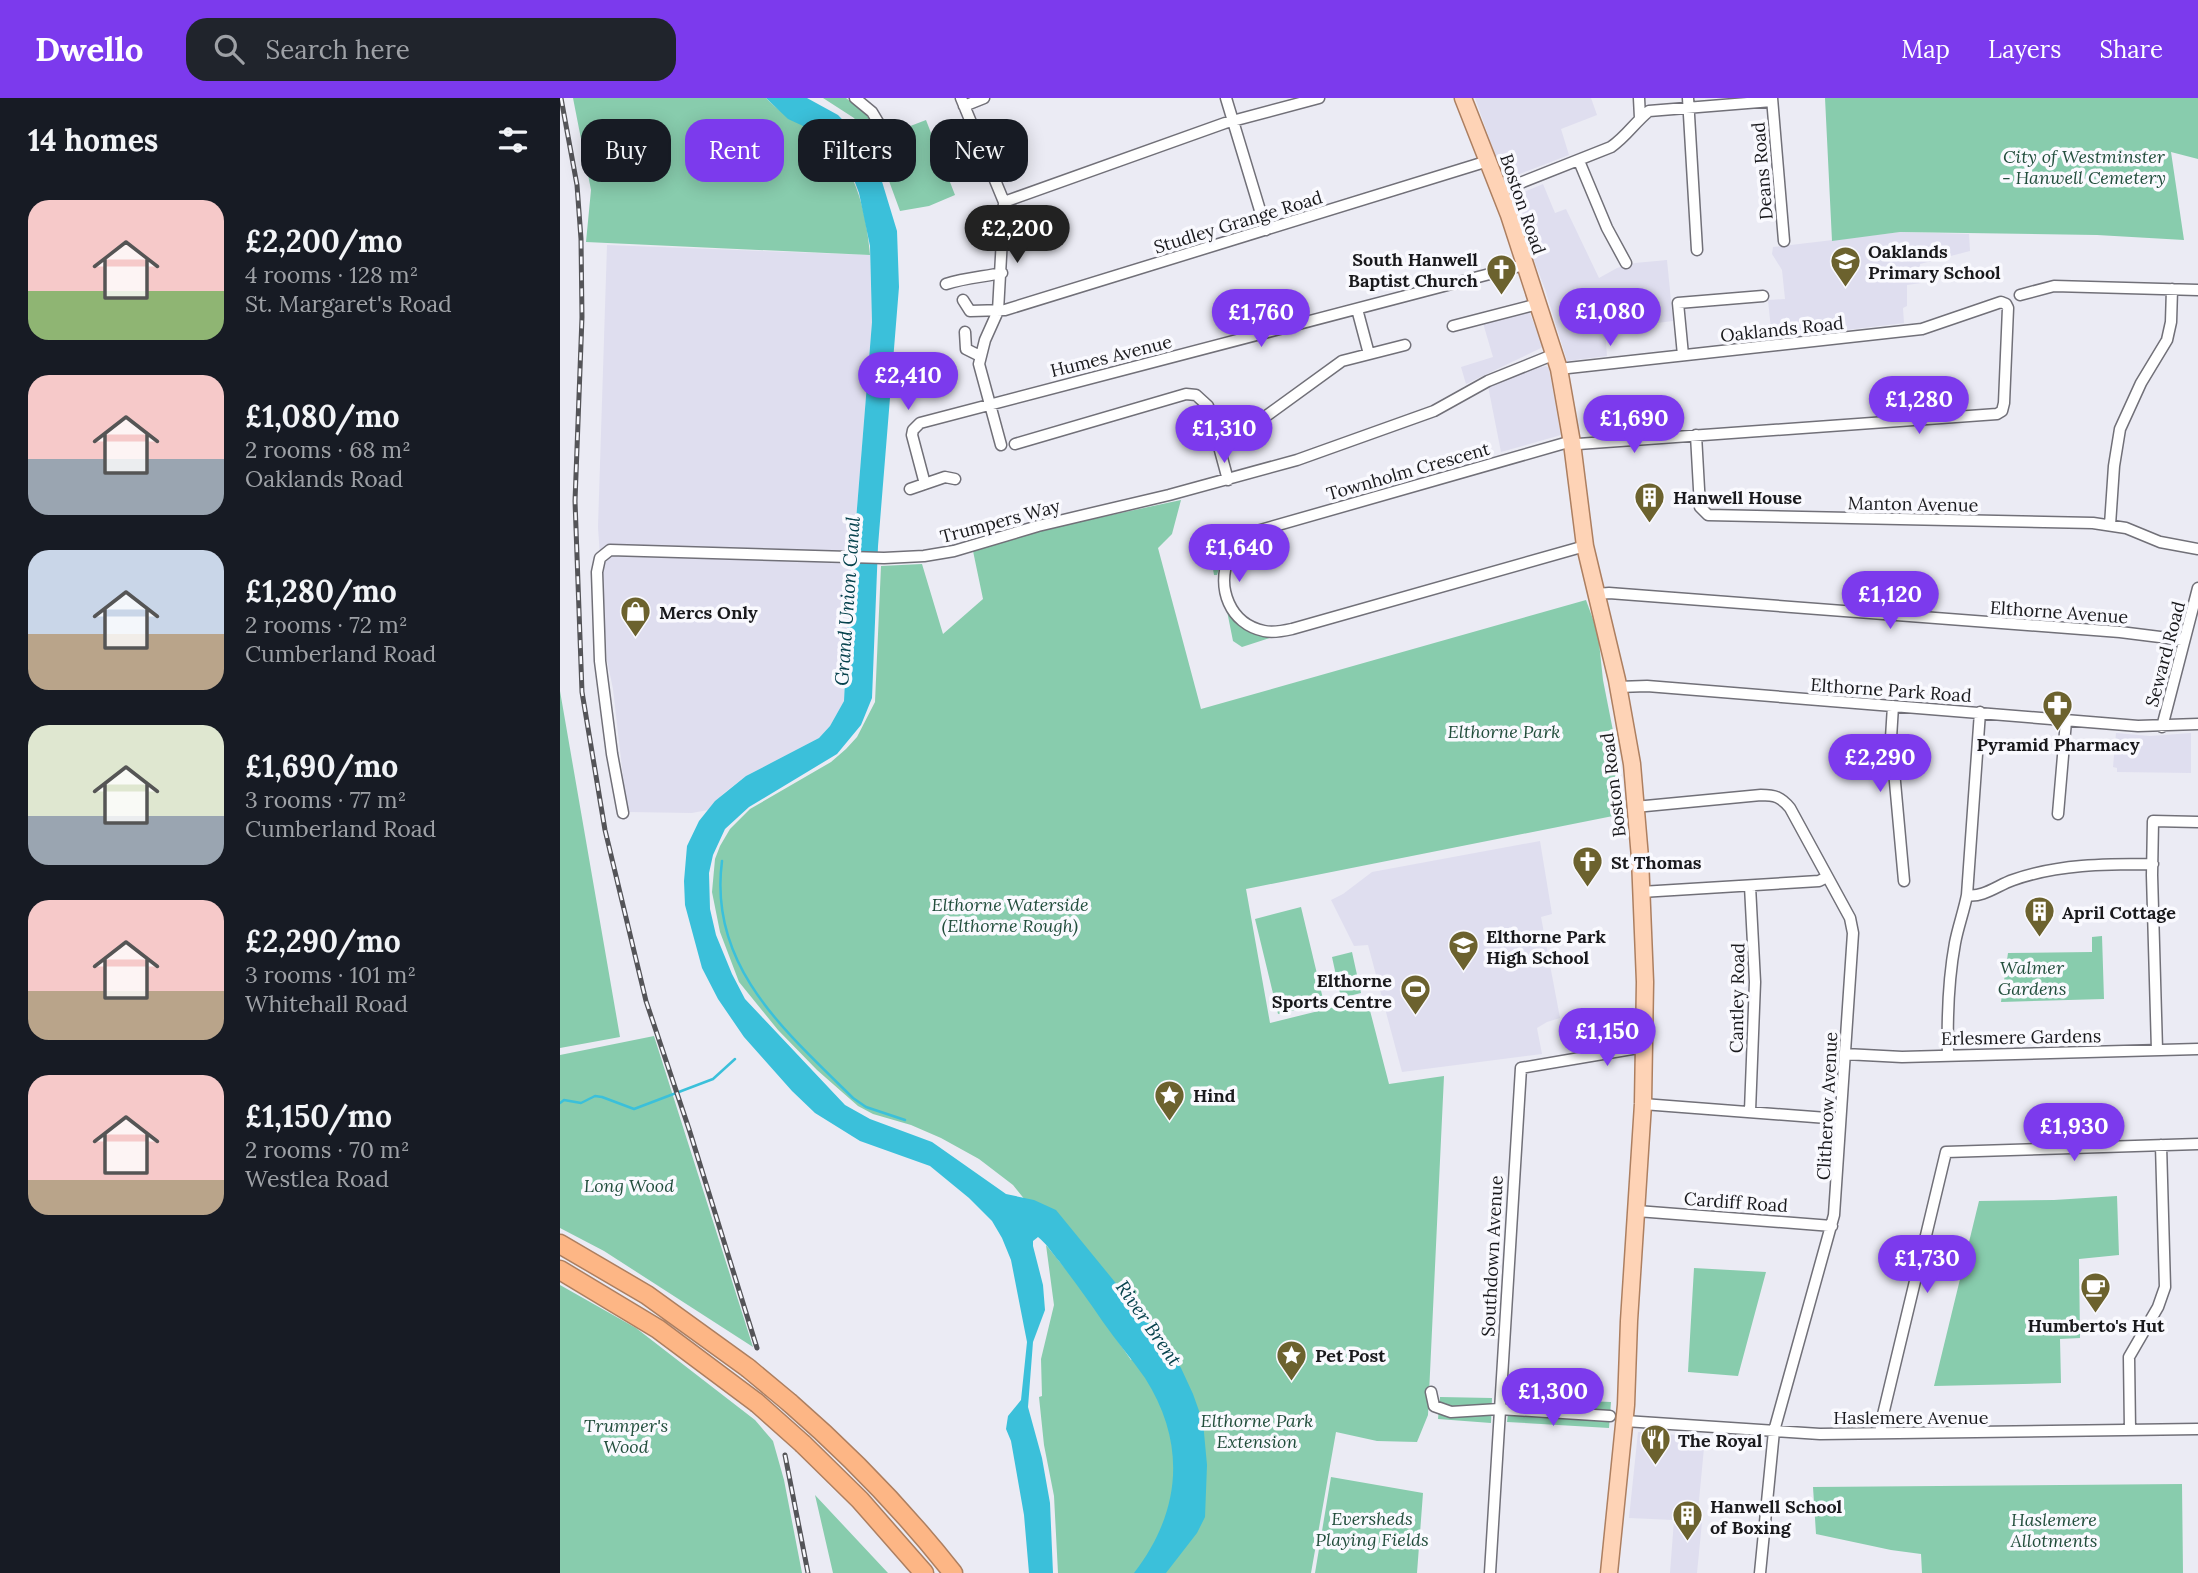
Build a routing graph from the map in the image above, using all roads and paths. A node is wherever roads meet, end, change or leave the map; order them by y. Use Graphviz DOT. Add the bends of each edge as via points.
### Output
graph roads {
  1 [pos="855,98"];
  2 [pos="984,98"];
  3 [pos="1226,98"];
  4 [pos="1319,98"];
  5 [pos="1463,98"];
  6 [pos="1639,98"];
  7 [pos="1772,99"];
  8 [pos="962,102"];
  9 [pos="1688,103"];
  10 [pos="1640,118"];
  11 [pos="876,119"];
  12 [pos="1232,121"];
  13 [pos="1488,161"];
  14 [pos="1579,161"];
  15 [pos="1500,191"];
  16 [pos="1004,202"];
  17 [pos="1266,230"];
  18 [pos="1784,241"];
  19 [pos="1697,250"];
  20 [pos="1626,263"];
  21 [pos="1524,265"];
  22 [pos="1002,273"];
  23 [pos="946,284"];
  24 [pos="2172,289"];
  25 [pos="2198,290"];
  26 [pos="2020,295"];
  27 [pos="1763,296"];
  28 [pos="963,300"];
  29 [pos="2004,303"];
  30 [pos="1538,304"];
  31 [pos="1357,309"];
  32 [pos="998,312"];
  33 [pos="1453,326"];
  34 [pos="965,332"];
  35 [pos="1405,345"];
  36 [pos="966,349"];
  37 [pos="1369,354"];
  38 [pos="1683,355"];
  39 [pos="980,356"];
  40 [pos="965,361"];
  41 [pos="1557,361"];
  42 [pos="989,403"];
  43 [pos="1262,419"];
  44 [pos="1696,435"];
  45 [pos="1572,443"];
  46 [pos="1015,444"];
  47 [pos="1001,445"];
  48 [pos="955,479"];
  49 [pos="1228,480"];
  50 [pos="925,484"];
  51 [pos="910,489"];
  52 [pos="2110,525"];
  53 [pos="1585,546"];
  54 [pos="2198,549"];
  55 [pos="2198,588"];
  56 [pos="1597,594"];
  57 [pos="2184,640"];
  58 [pos="1618,687"];
  59 [pos="1894,706"];
  60 [pos="1980,712"];
  61 [pos="2066,720"];
  62 [pos="2198,724"];
  63 [pos="2162,727"];
  64 [pos="1635,807"];
  65 [pos="623,813"];
  66 [pos="2058,814"];
  67 [pos="2198,822"];
  68 [pos="2153,864"];
  69 [pos="1827,877"];
  70 [pos="1904,881"];
  71 [pos="1750,886"];
  72 [pos="1641,892"];
  73 [pos="1967,895"];
  74 [pos="1644,1047"];
  75 [pos="2198,1049"];
  76 [pos="2157,1050"];
  77 [pos="1845,1054"];
  78 [pos="1948,1055"];
  79 [pos="1643,1104"];
  80 [pos="1750,1111"];
  81 [pos="1840,1119"];
  82 [pos="2198,1144"];
  83 [pos="2161,1145"];
  84 [pos="1637,1211"];
  85 [pos="1832,1226"];
  86 [pos="560,1244"];
  87 [pos="560,1270"];
  88 [pos="1431,1392"];
  89 [pos="1499,1409"];
  90 [pos="1617,1419"];
  91 [pos="2198,1429"];
  92 [pos="2130,1430"];
  93 [pos="1774,1431"];
  94 [pos="1881,1433"];
  95 [pos="924,1573"];
  96 [pos="953,1573"];
  97 [pos="1490,1573"];
  98 [pos="1609,1573"];
  99 [pos="1760,1573"];
  1 -- 11 [label="street"];
  2 -- 8 [label="street"];
  3 -- 12 [label="street"];
  4 -- 12 [label="street"];
  5 -- 13 [label="main road, Boston Road"];
  6 -- 10 [label="street"];
  7 -- 9 [label="street"];
  7 -- 18 [label="street, Deans Road"];
  8 -- 16 [label="street"];
  9 -- 10 [label="street" via="1649,111"];
  9 -- 19 [label="street"];
  10 -- 14 [label="street" via="1621,141"];
  12 -- 16 [label="street"];
  12 -- 17 [label="street"];
  13 -- 15 [label="main road, Boston Road"];
  13 -- 17 [label="street, Studley Grange Road"];
  14 -- 15 [label="street"];
  14 -- 20 [label="street"];
  15 -- 21 [label="main road, Boston Road"];
  16 -- 22 [label="street"];
  17 -- 32 [label="street, Studley Grange Road"];
  21 -- 30 [label="main road, Boston Road"];
  21 -- 31 [label="street, Humes Avenue"];
  22 -- 23 [label="street"];
  22 -- 32 [label="street"];
  24 -- 25 [label="street"];
  24 -- 26 [label="street" via="2054,286"];
  24 -- 52 [label="street" via="2167,340 2120,429"];
  27 -- 38 [label="street" via="1678,303"];
  28 -- 32 [label="street" via="970,311"];
  29 -- 38 [label="street, Oaklands Road" via="1922,329"];
  29 -- 44 [label="street, Townholm Crescent" via="2008,308 2004,403 1997,414"];
  30 -- 33 [label="street"];
  30 -- 41 [label="main road, Boston Road"];
  31 -- 37 [label="street"];
  31 -- 42 [label="street, Humes Avenue"];
  32 -- 39 [label="street"];
  34 -- 36 [label="street"];
  35 -- 37 [label="street"];
  36 -- 39 [label="street"];
  36 -- 40 [label="street"];
  37 -- 43 [label="street" via="1342,361"];
  38 -- 41 [label="street, Oaklands Road"];
  39 -- 42 [label="street"];
  41 -- 45 [label="main road, Boston Road"];
  41 -- 49 [label="street, Trumpers Way" via="1488,381 1434,411 1331,449"];
  42 -- 47 [label="street"];
  42 -- 50 [label="street, Humes Avenue" via="915,425 912,435"];
  44 -- 45 [label="street, Townholm Crescent"];
  44 -- 52 [label="street, Manton Avenue" via="1700,507 1708,515"];
  45 -- 53 [label="main road, Boston Road"];
  45 -- 53 [label="street, Townholm Crescent" via="1250,533 1229,556 1224,591 1238,617 1264,631 1277,632"];
  46 -- 49 [label="street" via="1186,394 1196,395 1208,406"];
  48 -- 50 [label="street" via="945,477"];
  49 -- 65 [label="street, Trumpers Way" via="924,556 610,550 600,558 597,572 600,661"];
  50 -- 51 [label="street"];
  52 -- 54 [label="street, Manton Avenue"];
  53 -- 56 [label="main road, Boston Road"];
  55 -- 57 [label="street, Seward Road"];
  56 -- 57 [label="street, Elthorne Avenue"];
  56 -- 58 [label="main road, Boston Road"];
  57 -- 63 [label="street, Seward Road"];
  58 -- 59 [label="street, Elthorne Park Road"];
  58 -- 64 [label="main road, Boston Road"];
  59 -- 60 [label="street, Elthorne Park Road"];
  59 -- 70 [label="street" via="1891,738"];
  60 -- 61 [label="street, Elthorne Park Road"];
  60 -- 73 [label="street"];
  61 -- 63 [label="street, Elthorne Park Road"];
  61 -- 66 [label="street"];
  62 -- 63 [label="street, Elthorne Park Road"];
  64 -- 69 [label="street, Clitherow Avenue" via="1775,795 1790,808"];
  64 -- 72 [label="main road, Boston Road"];
  67 -- 68 [label="street" via="2153,821"];
  68 -- 73 [label="street" via="2066,866"];
  68 -- 76 [label="street"];
  69 -- 71 [label="street"];
  69 -- 77 [label="street, Clitherow Avenue" via="1850,918 1853,933"];
  71 -- 72 [label="street"];
  71 -- 80 [label="street, Cantley Road" via="1755,982"];
  72 -- 74 [label="main road, Boston Road"];
  73 -- 78 [label="street" via="1949,985"];
  74 -- 79 [label="main road, Boston Road"];
  74 -- 89 [label="street, Southdown Avenue" via="1518,1067"];
  75 -- 76 [label="street, Erlesmere Gardens"];
  76 -- 78 [label="street, Erlesmere Gardens"];
  77 -- 78 [label="street, Erlesmere Gardens"];
  77 -- 81 [label="street, Clitherow Avenue"];
  79 -- 80 [label="street"];
  79 -- 84 [label="main road, Boston Road"];
  80 -- 81 [label="street"];
  81 -- 85 [label="street, Clitherow Avenue"];
  82 -- 83 [label="street"];
  83 -- 92 [label="street" via="2165,1287 2129,1357"];
  83 -- 94 [label="street" via="1946,1152"];
  84 -- 85 [label="street, Cardiff Road"];
  84 -- 90 [label="main road, Boston Road"];
  85 -- 93 [label="street, Clitherow Avenue"];
  86 -- 96 [label="highway, bridge" via="647,1295 790,1402 867,1474"];
  87 -- 95 [label="highway, bridge" via="658,1329 757,1404 860,1500"];
  88 -- 89 [label="street, Haslemere Avenue" via="1434,1406 1442,1410"];
  89 -- 90 [label="street, Haslemere Avenue"];
  89 -- 97 [label="street, Southdown Avenue"];
  90 -- 93 [label="street, Haslemere Avenue"];
  90 -- 98 [label="main road, Boston Road"];
  91 -- 92 [label="street, Haslemere Avenue"];
  92 -- 94 [label="street, Haslemere Avenue"];
  93 -- 94 [label="street, Haslemere Avenue"];
  93 -- 99 [label="street, Clitherow Avenue"];
}
